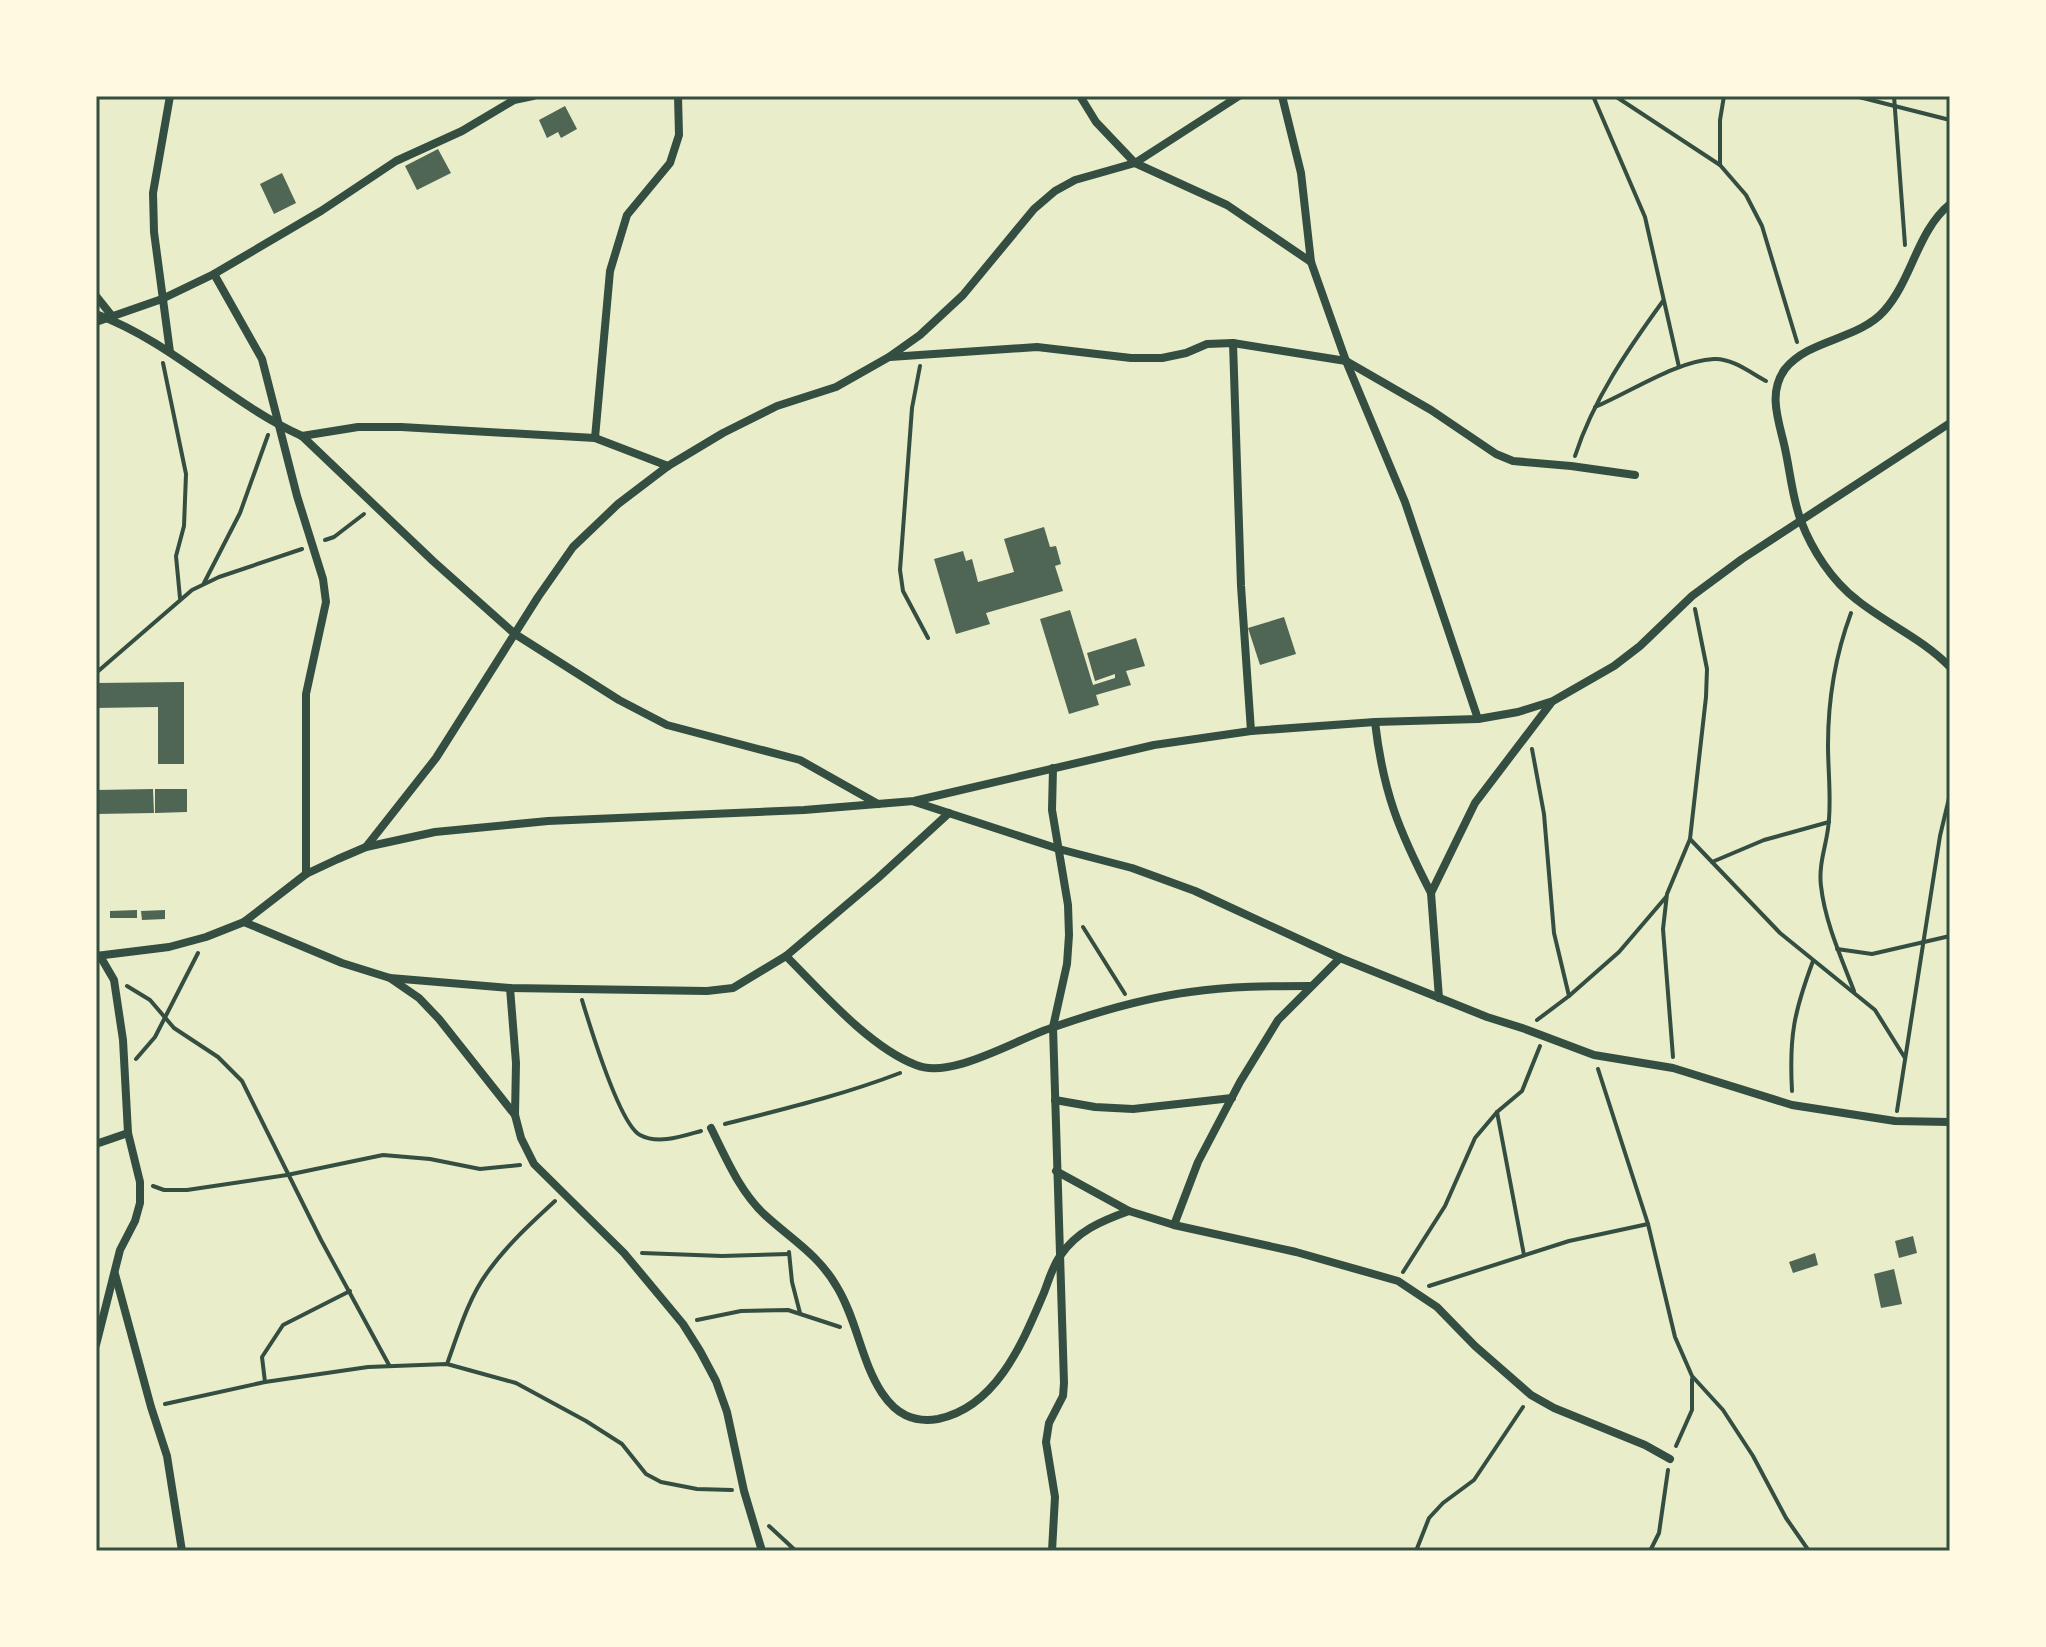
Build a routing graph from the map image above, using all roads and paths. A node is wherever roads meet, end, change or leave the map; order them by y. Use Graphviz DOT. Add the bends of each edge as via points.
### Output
graph roads {
  1 [pos="170,96"];
  2 [pos="533,96"];
  3 [pos="678,96"];
  4 [pos="1080,96"];
  5 [pos="1239,96"];
  6 [pos="1282,96"];
  7 [pos="1593,96"];
  8 [pos="1615,96"];
  9 [pos="1724,96"];
  10 [pos="1855,96"];
  11 [pos="1894,96"];
  12 [pos="515,98"];
  13 [pos="1895,105"];
  14 [pos="1950,120"];
  15 [pos="1135,163"];
  16 [pos="1720,165"];
  17 [pos="1950,204"];
  18 [pos="1905,246"];
  19 [pos="1311,262"];
  20 [pos="214,274"];
  21 [pos="96,296"];
  22 [pos="162,299"];
  23 [pos="1663,300"];
  24 [pos="96,314"];
  25 [pos="109,317"];
  26 [pos="96,322"];
  27 [pos="1233,343"];
  28 [pos="159,345"];
  29 [pos="170,352"];
  30 [pos="922,356"];
  31 [pos="1802,356"];
  32 [pos="889,357"];
  33 [pos="1346,361"];
  34 [pos="1679,367"];
  35 [pos="1775,387"];
  36 [pos="1595,407"];
  37 [pos="1950,423"];
  38 [pos="277,424"];
  39 [pos="302,436"];
  40 [pos="595,438"];
  41 [pos="668,466"];
  42 [pos="1571,466"];
  43 [pos="1635,475"];
  44 [pos="375,506"];
  45 [pos="1801,520"];
  46 [pos="313,545"];
  47 [pos="204,583"];
  48 [pos="1692,596"];
  49 [pos="180,599"];
  50 [pos="1856,599"];
  51 [pos="515,634"];
  52 [pos="928,638"];
  53 [pos="1950,667"];
  54 [pos="96,673"];
  55 [pos="1553,701"];
  56 [pos="1478,719"];
  57 [pos="1375,722"];
  58 [pos="1251,731"];
  59 [pos="1528,731"];
  60 [pos="1053,768"];
  61 [pos="1950,794"];
  62 [pos="914,801"];
  63 [pos="878,804"];
  64 [pos="949,813"];
  65 [pos="1829,822"];
  66 [pos="1690,839"];
  67 [pos="366,847"];
  68 [pos="1059,849"];
  69 [pos="1712,862"];
  70 [pos="306,874"];
  71 [pos="1431,893"];
  72 [pos="1667,894"];
  73 [pos="1068,905"];
  74 [pos="244,922"];
  75 [pos="1950,936"];
  76 [pos="206,937"];
  77 [pos="1924,942"];
  78 [pos="1837,949"];
  79 [pos="98,956"];
  80 [pos="786,956"];
  81 [pos="1340,958"];
  82 [pos="1813,961"];
  83 [pos="390,978"];
  84 [pos="114,980"];
  85 [pos="1311,986"];
  86 [pos="510,988"];
  87 [pos="578,990"];
  88 [pos="1854,991"];
  89 [pos="1569,996"];
  90 [pos="1439,998"];
  91 [pos="1132,1005"];
  92 [pos="165,1019"];
  93 [pos="1053,1027"];
  94 [pos="1525,1029"];
  95 [pos="1543,1035"];
  96 [pos="1594,1055"];
  97 [pos="1905,1058"];
  98 [pos="918,1066"];
  99 [pos="1673,1068"];
  100 [pos="124,1070"];
  101 [pos="1232,1098"];
  102 [pos="1055,1100"];
  103 [pos="1792,1105"];
  104 [pos="1497,1112"];
  105 [pos="515,1115"];
  106 [pos="1895,1121"];
  107 [pos="1950,1122"];
  108 [pos="711,1128"];
  109 [pos="128,1133"];
  110 [pos="96,1144"];
  111 [pos="534,1164"];
  112 [pos="1056,1171"];
  113 [pos="287,1175"];
  114 [pos="140,1182"];
  115 [pos="563,1194"];
  116 [pos="1129,1211"];
  117 [pos="1648,1224"];
  118 [pos="1174,1225"];
  119 [pos="789,1233"];
  120 [pos="624,1253"];
  121 [pos="789,1254"];
  122 [pos="1524,1255"];
  123 [pos="1059,1258"];
  124 [pos="115,1273"];
  125 [pos="1398,1281"];
  126 [pos="350,1291"];
  127 [pos="1416,1291"];
  128 [pos="800,1313"];
  129 [pos="683,1324"];
  130 [pos="856,1333"];
  131 [pos="96,1345"];
  132 [pos="447,1364"];
  133 [pos="390,1366"];
  134 [pos="265,1382"];
  135 [pos="1531,1395"];
  136 [pos="151,1407"];
  137 [pos="1670,1459"];
  138 [pos="744,1491"];
  139 [pos="749,1508"];
  140 [pos="182,1551"];
  141 [pos="762,1551"];
  142 [pos="796,1551"];
  143 [pos="1052,1551"];
  144 [pos="1416,1551"];
  145 [pos="1809,1551"];
  1 -- 22 [label="street" via="153,193"];
  2 -- 12 [label="street"];
  3 -- 40 [label="street" via="679,135 670,163 627,215 610,271"];
  4 -- 15 [label="street" via="1096,122"];
  5 -- 15 [label="street"];
  6 -- 19 [label="street" via="1301,173"];
  7 -- 23 [label="path" via="1645,217"];
  8 -- 16 [label="path"];
  9 -- 16 [label="path"];
  10 -- 13 [label="path"];
  11 -- 13 [label="path"];
  12 -- 20 [label="street" via="462,131 396,161"];
  13 -- 14 [label="path"];
  13 -- 18 [label="path"];
  15 -- 19 [label="street" via="1227,205"];
  15 -- 32 [label="street" via="1055,191 963,295"];
  16 -- 31 [label="path" via="1746,195 1762,226"];
  17 -- 31 [label="street" via="1933,222 1883,312"];
  19 -- 33 [label="street"];
  20 -- 22 [label="street"];
  20 -- 38 [label="street" via="262,359"];
  21 -- 25 [label="street"];
  22 -- 25 [label="street"];
  22 -- 29 [label="street"];
  23 -- 34 [label="path"];
  23 -- 36 [label="path"];
  24 -- 25 [label="street"];
  25 -- 26 [label="street"];
  25 -- 28 [label="street"];
  27 -- 30 [label="street" via="1207,344 1162,358 1037,347"];
  27 -- 33 [label="street"];
  27 -- 58 [label="street"];
  28 -- 29 [label="street"];
  28 -- 49 [label="path" via="186,474 184,526 176,556"];
  29 -- 38 [label="street"];
  30 -- 32 [label="street"];
  30 -- 52 [label="path" via="912,408 900,580"];
  31 -- 35 [label="street" via="1786,367"];
  32 -- 41 [label="street" via="836,387 777,406"];
  33 -- 42 [label="street" via="1496,454 1526,464"];
  33 -- 56 [label="street" via="1405,502"];
  34 -- 35 [label="path" via="1727,361"];
  34 -- 36 [label="path"];
  35 -- 45 [label="street"];
  36 -- 42 [label="path"];
  37 -- 45 [label="street"];
  38 -- 39 [label="street"];
  38 -- 46 [label="street"];
  38 -- 47 [label="path"];
  39 -- 40 [label="street" via="401,427"];
  39 -- 44 [label="street"];
  40 -- 41 [label="street"];
  41 -- 51 [label="street" via="573,547"];
  42 -- 43 [label="street"];
  44 -- 46 [label="path" via="334,537"];
  44 -- 51 [label="street"];
  45 -- 48 [label="street"];
  45 -- 50 [label="street" via="1836,580"];
  46 -- 47 [label="path"];
  46 -- 70 [label="street" via="326,602 306,694"];
  47 -- 49 [label="path"];
  48 -- 55 [label="street" via="1614,666"];
  48 -- 66 [label="path" via="1707,669"];
  49 -- 54 [label="path"];
  50 -- 53 [label="street"];
  50 -- 65 [label="path" via="1832,677"];
  51 -- 63 [label="street" via="667,725 800,760"];
  51 -- 67 [label="street" via="436,758"];
  55 -- 56 [label="street"];
  55 -- 59 [label="street"];
  56 -- 57 [label="street"];
  57 -- 58 [label="street"];
  57 -- 71 [label="street" via="1391,806"];
  58 -- 60 [label="street" via="1154,745"];
  59 -- 71 [label="street" via="1475,803"];
  59 -- 89 [label="path" via="1544,814 1554,933"];
  60 -- 62 [label="street"];
  60 -- 68 [label="street" via="1052,810"];
  61 -- 77 [label="path"];
  62 -- 63 [label="street"];
  62 -- 64 [label="street"];
  63 -- 67 [label="street" via="548,821 435,832"];
  64 -- 68 [label="street"];
  64 -- 80 [label="street"];
  65 -- 69 [label="path"];
  65 -- 78 [label="path" via="1821,887"];
  66 -- 69 [label="path"];
  66 -- 72 [label="path"];
  67 -- 70 [label="street"];
  68 -- 73 [label="street"];
  68 -- 81 [label="street" via="1195,891"];
  69 -- 82 [label="path"];
  70 -- 74 [label="street"];
  71 -- 90 [label="street"];
  72 -- 89 [label="path" via="1619,952"];
  72 -- 99 [label="path" via="1663,929"];
  73 -- 91 [label="path"];
  73 -- 93 [label="street" via="1067,964"];
  74 -- 76 [label="street"];
  74 -- 83 [label="street"];
  75 -- 77 [label="path"];
  76 -- 79 [label="street"];
  76 -- 92 [label="path"];
  77 -- 78 [label="path" via="1872,954"];
  77 -- 97 [label="path"];
  78 -- 88 [label="path"];
  79 -- 84 [label="street"];
  80 -- 87 [label="street" via="733,988"];
  80 -- 98 [label="street" via="849,1018"];
  81 -- 85 [label="street"];
  81 -- 90 [label="street"];
  82 -- 88 [label="path"];
  82 -- 103 [label="path" via="1794,1017"];
  83 -- 86 [label="street"];
  83 -- 105 [label="street" via="439,1019"];
  84 -- 92 [label="path" via="145,996"];
  84 -- 100 [label="street"];
  85 -- 91 [label="street" via="1187,992"];
  85 -- 101 [label="street" via="1278,1020"];
  86 -- 87 [label="street"];
  86 -- 105 [label="street"];
  87 -- 108 [label="path" via="630,1126 655,1139"];
  88 -- 97 [label="path" via="1875,1010"];
  89 -- 94 [label="path"];
  90 -- 94 [label="street"];
  91 -- 93 [label="street"];
  92 -- 100 [label="path" via="149,1046"];
  92 -- 113 [label="path" via="242,1081"];
  93 -- 98 [label="street" via="946,1067"];
  93 -- 102 [label="street"];
  94 -- 95 [label="street"];
  95 -- 96 [label="street"];
  95 -- 104 [label="path" via="1522,1091"];
  96 -- 99 [label="street"];
  96 -- 117 [label="path"];
  97 -- 106 [label="path"];
  98 -- 108 [label="path" via="862,1088"];
  99 -- 103 [label="street"];
  100 -- 109 [label="street"];
  101 -- 102 [label="street" via="1133,1109"];
  101 -- 118 [label="street" via="1198,1162"];
  102 -- 112 [label="street"];
  103 -- 106 [label="street"];
  104 -- 122 [label="path"];
  104 -- 125 [label="path" via="1475,1138 1445,1206"];
  105 -- 111 [label="street"];
  106 -- 107 [label="street"];
  108 -- 119 [label="street" via="749,1197"];
  109 -- 110 [label="street"];
  109 -- 114 [label="street"];
  111 -- 113 [label="path" via="480,1169 383,1155"];
  111 -- 115 [label="street"];
  112 -- 116 [label="street"];
  112 -- 123 [label="street"];
  113 -- 114 [label="path" via="187,1190"];
  113 -- 126 [label="path"];
  114 -- 124 [label="street" via="140,1203"];
  115 -- 120 [label="street"];
  115 -- 132 [label="path" via="523,1229 485,1274"];
  116 -- 118 [label="street"];
  116 -- 123 [label="street" via="1079,1234"];
  117 -- 122 [label="path"];
  117 -- 145 [label="path" via="1675,1337 1692,1376 1723,1410"];
  118 -- 125 [label="street"];
  119 -- 121 [label="path"];
  119 -- 130 [label="street" via="837,1286"];
  120 -- 121 [label="path"];
  120 -- 129 [label="street"];
  121 -- 128 [label="path"];
  122 -- 127 [label="path"];
  123 -- 130 [label="street" via="1004,1374 978,1400 948,1417 921,1422 904,1416 882,1394"];
  123 -- 143 [label="street" via="1064,1383 1046,1442 1055,1497"];
  124 -- 131 [label="street"];
  124 -- 136 [label="street"];
  125 -- 127 [label="street"];
  126 -- 133 [label="path"];
  126 -- 134 [label="path" via="283,1325 262,1357"];
  127 -- 135 [label="street"];
  128 -- 129 [label="path" via="741,1311"];
  128 -- 130 [label="path"];
  129 -- 138 [label="street" via="723,1402"];
  132 -- 133 [label="path"];
  132 -- 138 [label="path" via="516,1383 586,1421 622,1444 646,1474 661,1482"];
  133 -- 134 [label="path"];
  134 -- 136 [label="path"];
  135 -- 137 [label="street"];
  135 -- 144 [label="path" via="1474,1480 1429,1518"];
  136 -- 140 [label="street" via="167,1456"];
  138 -- 139 [label="street"];
  139 -- 141 [label="street"];
  139 -- 142 [label="path"];
}
